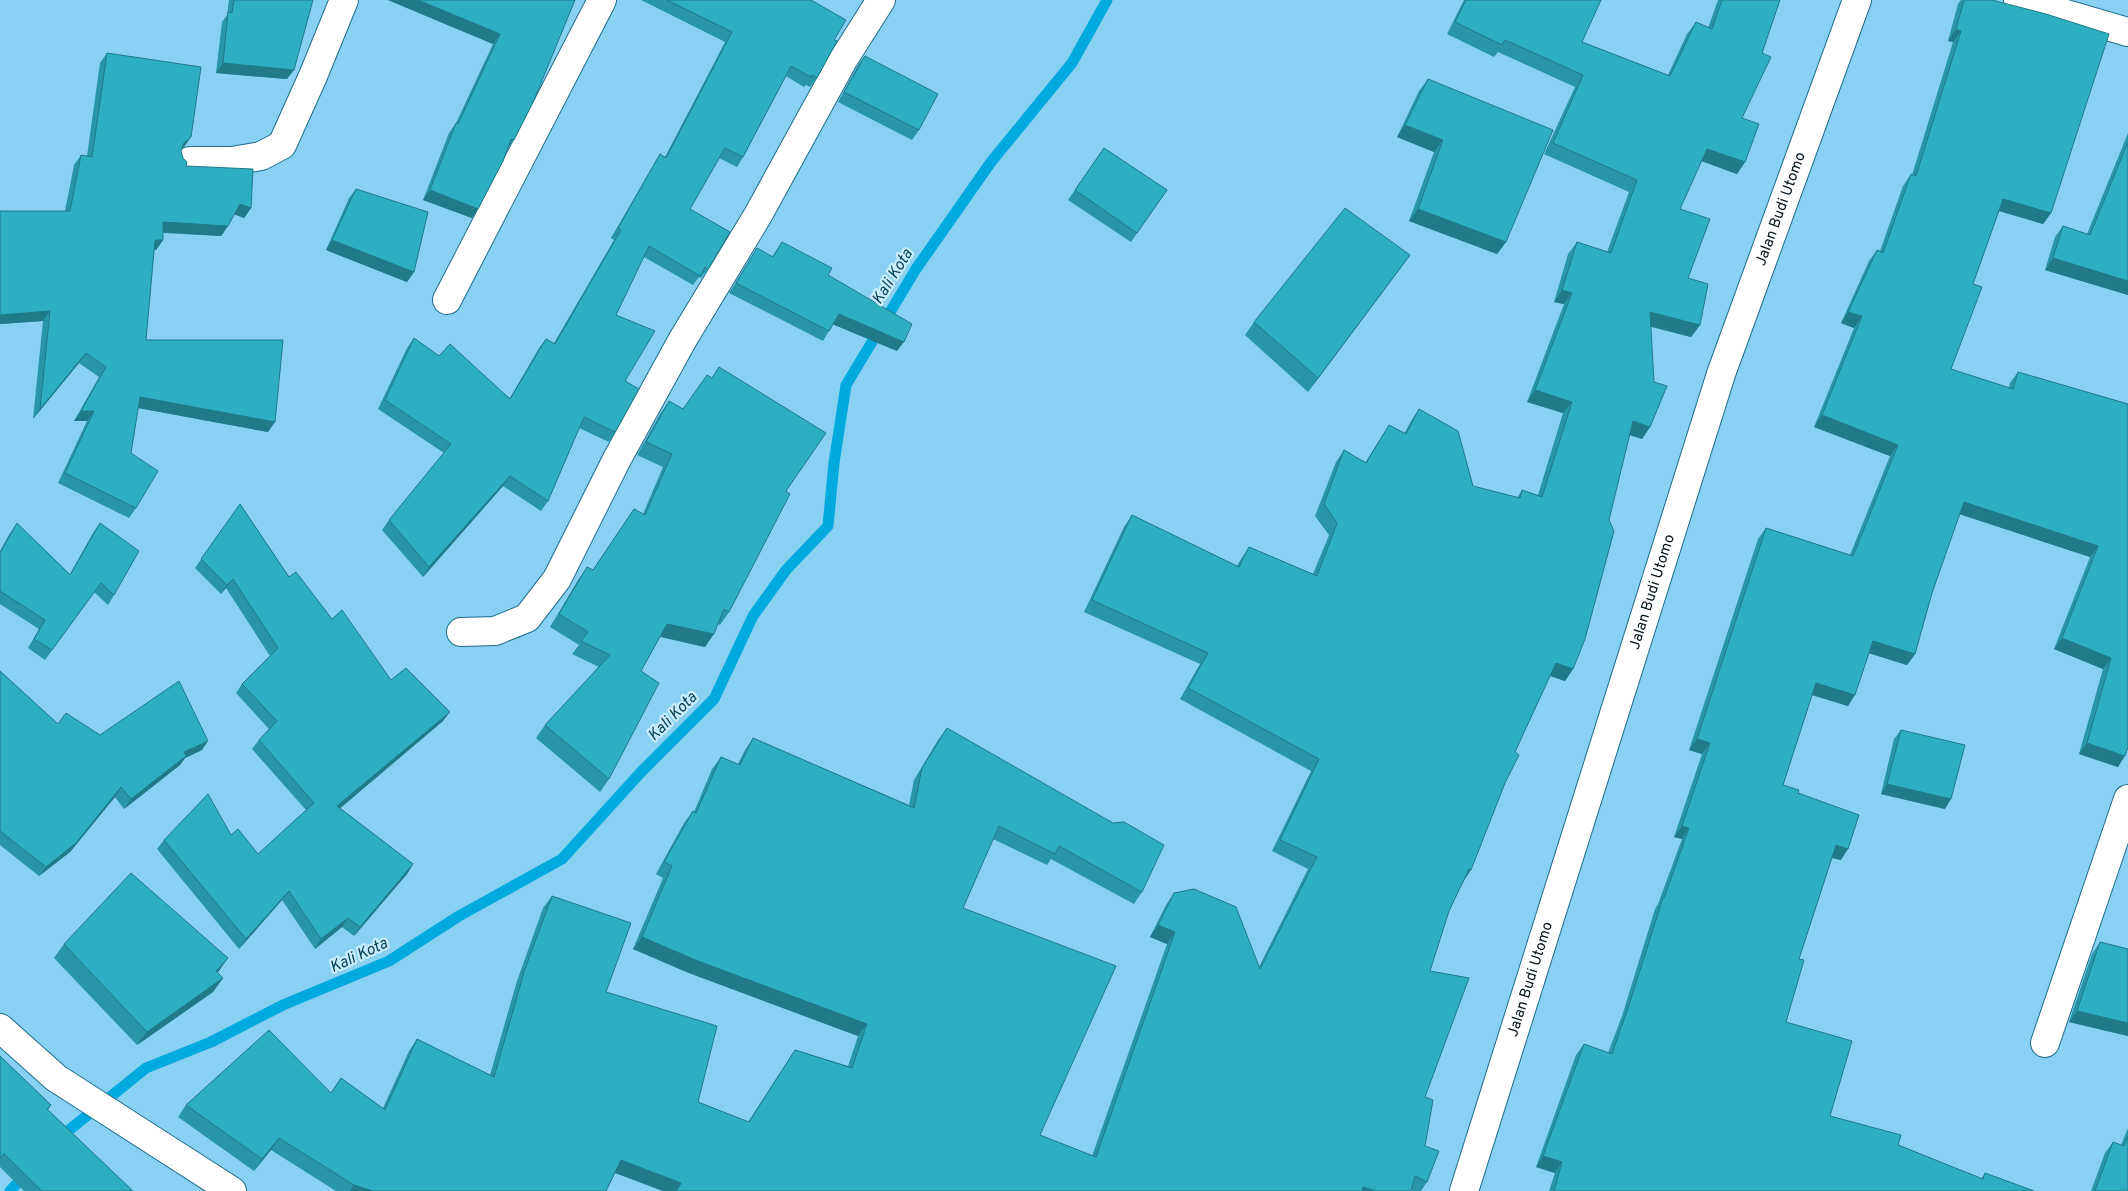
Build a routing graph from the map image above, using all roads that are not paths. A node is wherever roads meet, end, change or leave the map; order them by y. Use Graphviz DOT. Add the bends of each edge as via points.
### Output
graph roads {
  1 [pos="344,0"];
  2 [pos="602,0"];
  3 [pos="881,0"];
  4 [pos="1857,0"];
  5 [pos="2018,0"];
  6 [pos="2128,32"];
  7 [pos="190,161"];
  8 [pos="448,300"];
  9 [pos="461,632"];
  10 [pos="2128,799"];
  11 [pos="0,1028"];
  12 [pos="2045,1043"];
  13 [pos="232,1191"];
  14 [pos="1464,1191"];
  1 -- 7 [label="street" via="282,145 261,156 232,161"];
  2 -- 8 [label="street"];
  3 -- 9 [label="street" via="842,60 758,215 683,340 617,459 557,579 527,618 495,631"];
  4 -- 14 [label="street, Jalan Budi Utomo" via="1721,374"];
  5 -- 6 [label="street"];
  10 -- 12 [label="street"];
  11 -- 13 [label="street" via="56,1078"];
}
